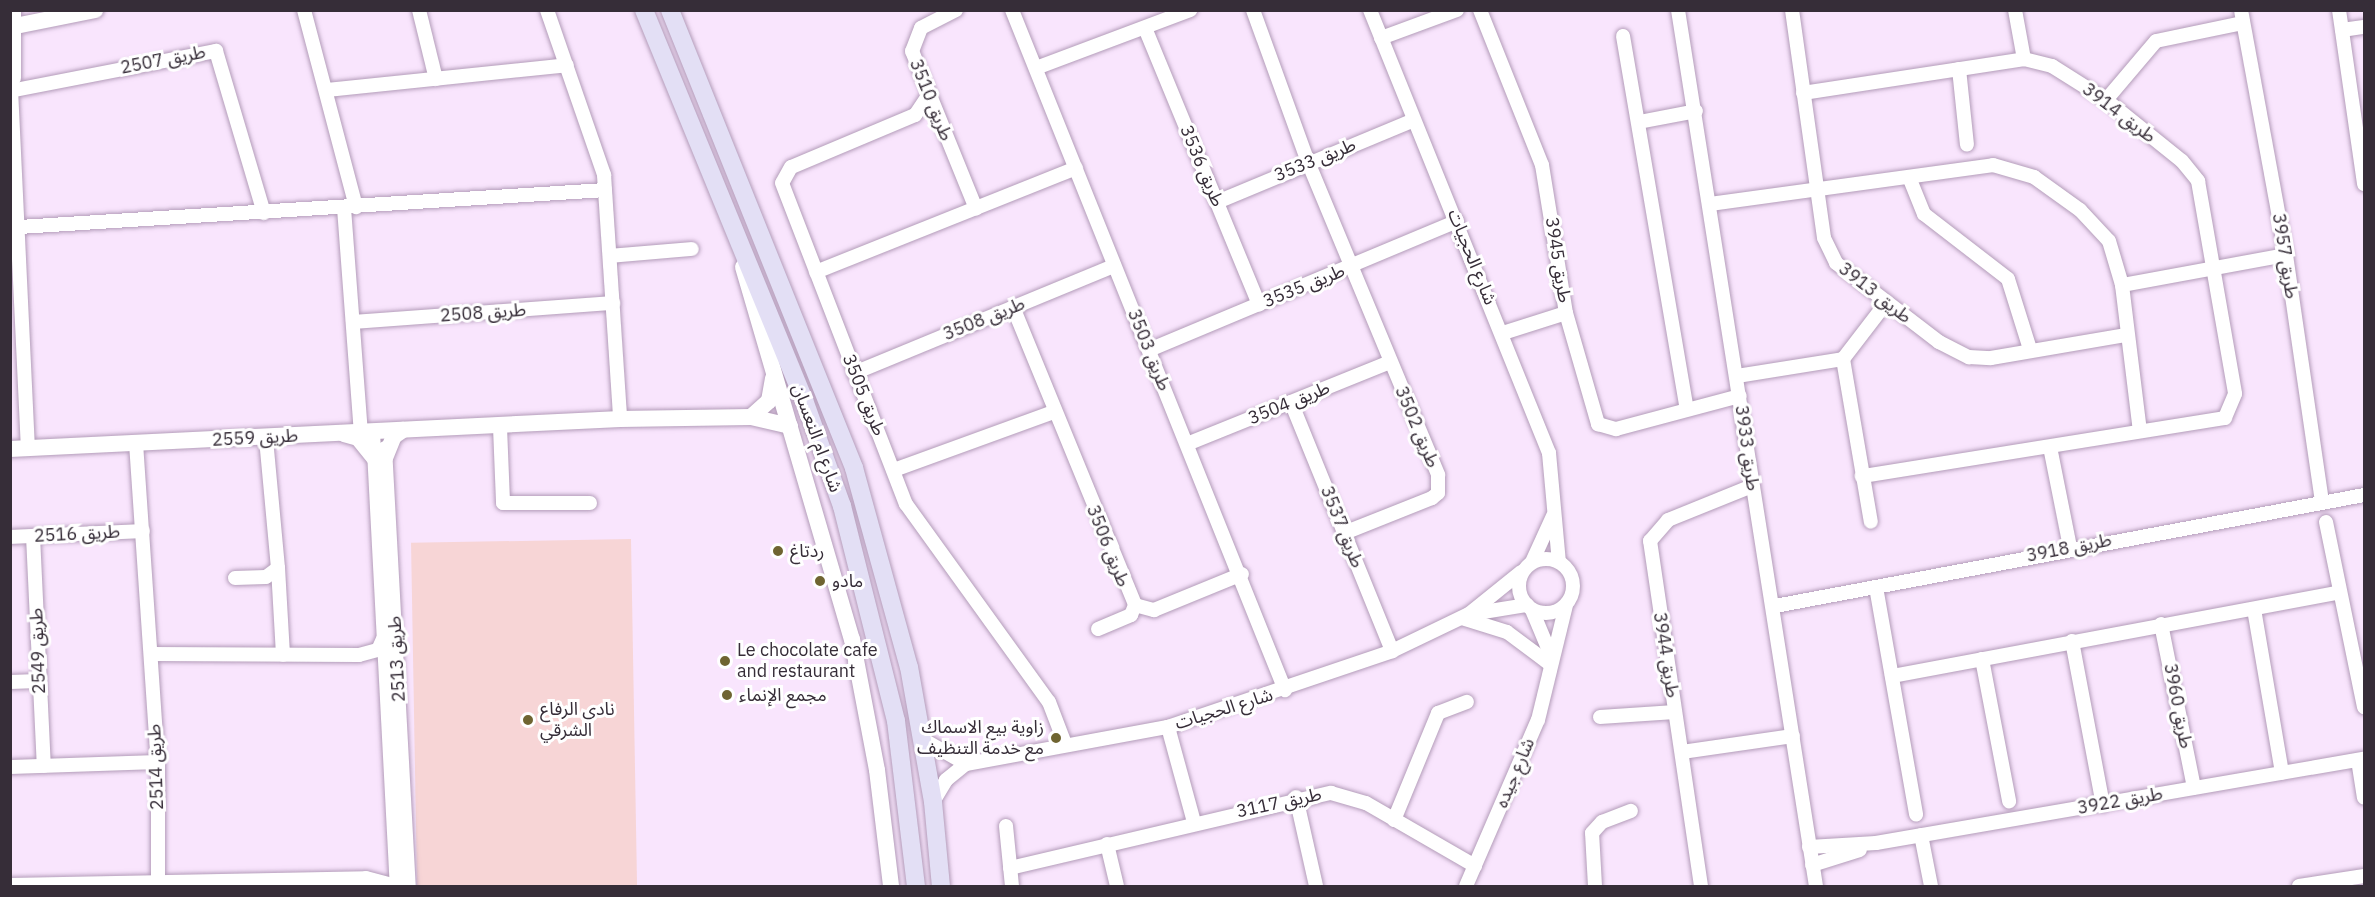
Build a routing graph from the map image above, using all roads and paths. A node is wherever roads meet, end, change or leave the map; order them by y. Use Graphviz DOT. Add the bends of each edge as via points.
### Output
graph roads {
  1 [pos="96,10"];
  2 [pos="304,10"];
  3 [pos="419,10"];
  4 [pos="546,10"];
  5 [pos="644,10"];
  6 [pos="670,10"];
  7 [pos="956,10"];
  8 [pos="1012,10"];
  9 [pos="1190,10"];
  10 [pos="1253,10"];
  11 [pos="1370,10"];
  12 [pos="1456,10"];
  13 [pos="1480,10"];
  14 [pos="1792,10"];
  15 [pos="2015,10"];
  16 [pos="2339,10"];
  17 [pos="1678,11"];
  18 [pos="2242,17"];
  19 [pos="14,22"];
  20 [pos="2364,27"];
  21 [pos="1145,28"];
  22 [pos="2342,30"];
  23 [pos="1623,36"];
  24 [pos="1381,38"];
  25 [pos="2024,59"];
  26 [pos="567,65"];
  27 [pos="10,68"];
  28 [pos="1036,68"];
  29 [pos="1959,69"];
  30 [pos="436,79"];
  31 [pos="14,86"];
  32 [pos="327,90"];
  33 [pos="1803,93"];
  34 [pos="928,96"];
  35 [pos="2106,100"];
  36 [pos="1696,111"];
  37 [pos="1414,120"];
  38 [pos="1639,122"];
  39 [pos="14,134"];
  40 [pos="1967,145"];
  41 [pos="1308,162"];
  42 [pos="2363,167"];
  43 [pos="1076,168"];
  44 [pos="1909,177"];
  45 [pos="2364,184"];
  46 [pos="1816,188"];
  47 [pos="605,190"];
  48 [pos="1217,202"];
  49 [pos="1710,204"];
  50 [pos="350,208"];
  51 [pos="976,209"];
  52 [pos="264,213"];
  53 [pos="1458,221"];
  54 [pos="19,227"];
  55 [pos="740,245"];
  56 [pos="692,249"];
  57 [pos="2286,255"];
  58 [pos="610,256"];
  59 [pos="1114,266"];
  60 [pos="1351,267"];
  61 [pos="2214,268"];
  62 [pos="816,272"];
  63 [pos="2122,285"];
  64 [pos="613,303"];
  65 [pos="1886,303"];
  66 [pos="1260,304"];
  67 [pos="1013,307"];
  68 [pos="1566,313"];
  69 [pos="352,322"];
  70 [pos="1503,333"];
  71 [pos="2125,335"];
  72 [pos="2030,349"];
  73 [pos="1149,350"];
  74 [pos="1844,359"];
  75 [pos="1390,362"];
  76 [pos="854,372"];
  77 [pos="1737,376"];
  78 [pos="773,377"];
  79 [pos="1740,396"];
  80 [pos="1292,402"];
  81 [pos="1686,406"];
  82 [pos="1053,412"];
  83 [pos="751,417"];
  84 [pos="620,419"];
  85 [pos="790,426"];
  86 [pos="500,427"];
  87 [pos="403,430"];
  88 [pos="2140,431"];
  89 [pos="373,432"];
  90 [pos="340,433"];
  91 [pos="266,438"];
  92 [pos="136,443"];
  93 [pos="1187,444"];
  94 [pos="2050,447"];
  95 [pos="28,448"];
  96 [pos="10,449"];
  97 [pos="380,458"];
  98 [pos="894,470"];
  99 [pos="1862,476"];
  100 [pos="1752,486"];
  101 [pos="2364,495"];
  102 [pos="2322,502"];
  103 [pos="590,503"];
  104 [pos="1556,508"];
  105 [pos="1871,522"];
  106 [pos="2326,522"];
  107 [pos="143,531"];
  108 [pos="1344,533"];
  109 [pos="33,536"];
  110 [pos="10,537"];
  111 [pos="2070,548"];
  112 [pos="1559,562"];
  113 [pos="1526,567"];
  114 [pos="278,568"];
  115 [pos="1242,574"];
  116 [pos="235,578"];
  117 [pos="1876,587"];
  118 [pos="2339,592"];
  119 [pos="1135,605"];
  120 [pos="1566,605"];
  121 [pos="1775,606"];
  122 [pos="1529,608"];
  123 [pos="2254,609"];
  124 [pos="1466,616"];
  125 [pos="2161,624"];
  126 [pos="1098,629"];
  127 [pos="384,637"];
  128 [pos="2072,641"];
  129 [pos="1392,651"];
  130 [pos="151,654"];
  131 [pos="283,655"];
  132 [pos="359,655"];
  133 [pos="390,656"];
  134 [pos="1982,658"];
  135 [pos="1550,659"];
  136 [pos="386,674"];
  137 [pos="1892,676"];
  138 [pos="38,681"];
  139 [pos="10,682"];
  140 [pos="1285,690"];
  141 [pos="1467,702"];
  142 [pos="2364,707"];
  143 [pos="1675,712"];
  144 [pos="1600,717"];
  145 [pos="1168,727"];
  146 [pos="1792,736"];
  147 [pos="924,740"];
  148 [pos="1065,744"];
  149 [pos="1682,752"];
  150 [pos="2361,760"];
  151 [pos="158,762"];
  152 [pos="966,764"];
  153 [pos="44,766"];
  154 [pos="10,767"];
  155 [pos="2282,773"];
  156 [pos="2194,788"];
  157 [pos="1296,797"];
  158 [pos="2364,798"];
  159 [pos="2009,801"];
  160 [pos="933,802"];
  161 [pos="2103,804"];
  162 [pos="1631,811"];
  163 [pos="1916,815"];
  164 [pos="1394,820"];
  165 [pos="1194,822"];
  166 [pos="1006,826"];
  167 [pos="1921,836"];
  168 [pos="1876,843"];
  169 [pos="1107,844"];
  170 [pos="1809,847"];
  171 [pos="1812,865"];
  172 [pos="1475,866"];
  173 [pos="1010,868"];
  174 [pos="2364,876"];
  175 [pos="158,881"];
  176 [pos="94,884"];
  177 [pos="291,884"];
  178 [pos="10,885"];
  179 [pos="196,885"];
  180 [pos="396,886"];
  181 [pos="409,886"];
  182 [pos="891,886"];
  183 [pos="916,886"];
  184 [pos="941,886"];
  185 [pos="1012,886"];
  186 [pos="1117,886"];
  187 [pos="1316,886"];
  188 [pos="1466,886"];
  189 [pos="1595,886"];
  190 [pos="1701,886"];
  191 [pos="1816,886"];
  192 [pos="1931,886"];
  193 [pos="2299,886"];
  1 -- 19 [label="street"];
  2 -- 32 [label="street"];
  3 -- 30 [label="street"];
  4 -- 26 [label="street"];
  5 -- 55 [label="main road, شارع ام النعسان"];
  6 -- 147 [label="main road, شارع ام النعسان" via="854,468"];
  7 -- 34 [label="street, طريق 3510" via="921,28 912,44"];
  8 -- 28 [label="street, طريق 3503"];
  9 -- 21 [label="street"];
  10 -- 41 [label="street"];
  11 -- 24 [label="street, شارع الحجيات"];
  12 -- 24 [label="street"];
  13 -- 68 [label="street, طريق 3945" via="1542,165"];
  14 -- 33 [label="street, طريق 3913"];
  15 -- 25 [label="street"];
  16 -- 22 [label="street"];
  17 -- 36 [label="street, طريق 3933"];
  18 -- 35 [label="street" via="2156,41"];
  18 -- 57 [label="street, طريق 3957"];
  19 -- 31 [label="street"];
  20 -- 22 [label="street"];
  21 -- 28 [label="street"];
  21 -- 48 [label="street, طريق 3536"];
  22 -- 42 [label="street"];
  23 -- 38 [label="street"];
  24 -- 37 [label="street, شارع الحجيات"];
  25 -- 29 [label="street, طريق 3914"];
  25 -- 35 [label="street, طريق 3914" via="2052,66"];
  26 -- 30 [label="street"];
  26 -- 47 [label="street" via="597,147"];
  27 -- 31 [label="street"];
  28 -- 43 [label="street, طريق 3503"];
  29 -- 33 [label="street, طريق 3914"];
  29 -- 40 [label="street"];
  30 -- 32 [label="street"];
  31 -- 39 [label="street"];
  31 -- 52 [label="street, طريق 2507" via="216,51"];
  32 -- 50 [label="street"];
  33 -- 46 [label="street, طريق 3913"];
  34 -- 51 [label="street, طريق 3510"];
  34 -- 62 [label="street, طريق 3505" via="915,116 784,173 783,189"];
  35 -- 61 [label="street, طريق 3914" via="2194,173 2204,197"];
  36 -- 38 [label="street"];
  36 -- 49 [label="street, طريق 3933"];
  37 -- 41 [label="street, طريق 3533"];
  37 -- 53 [label="street, شارع الحجيات"];
  38 -- 81 [label="street"];
  39 -- 54 [label="street"];
  41 -- 48 [label="street, طريق 3533"];
  41 -- 60 [label="street"];
  42 -- 45 [label="street"];
  43 -- 51 [label="street"];
  43 -- 59 [label="street, طريق 3503"];
  44 -- 46 [label="street"];
  44 -- 63 [label="street" via="1993,165 2025,173 2098,227"];
  44 -- 72 [label="street" via="1916,202 1929,220 2008,279"];
  46 -- 49 [label="street"];
  46 -- 65 [label="street, طريق 3913" via="1828,252"];
  47 -- 50 [label="street"];
  47 -- 58 [label="street"];
  48 -- 66 [label="street, طريق 3536"];
  49 -- 77 [label="street, طريق 3933"];
  50 -- 52 [label="street"];
  50 -- 69 [label="street, طريق 2513"];
  51 -- 62 [label="street"];
  52 -- 54 [label="street"];
  53 -- 60 [label="street, طريق 3535"];
  53 -- 70 [label="street, شارع الحجيات"];
  54 -- 95 [label="street"];
  55 -- 78 [label="street"];
  55 -- 183 [label="main road, شارع ام النعسان" via="804,400 858,557 896,722"];
  56 -- 58 [label="street"];
  57 -- 61 [label="street"];
  57 -- 102 [label="street, طريق 3957"];
  58 -- 64 [label="street"];
  59 -- 67 [label="street, طريق 3508"];
  59 -- 73 [label="street, طريق 3503"];
  60 -- 66 [label="street, طريق 3535"];
  60 -- 75 [label="street, طريق 3502"];
  61 -- 63 [label="street"];
  61 -- 88 [label="street, طريق 3914" via="2233,406 2225,418"];
  62 -- 76 [label="street, طريق 3505"];
  63 -- 71 [label="street"];
  64 -- 69 [label="street, طريق 2508"];
  64 -- 84 [label="street"];
  65 -- 72 [label="street, طريق 3913" via="1959,354 1991,358"];
  65 -- 74 [label="street"];
  66 -- 73 [label="street, طريق 3535"];
  67 -- 76 [label="street, طريق 3508"];
  67 -- 82 [label="street, طريق 3506"];
  68 -- 70 [label="street"];
  68 -- 81 [label="street, طريق 3945" via="1598,424 1616,429"];
  69 -- 89 [label="street, طريق 2513"];
  70 -- 104 [label="street, شارع الحجيات" via="1548,453"];
  71 -- 72 [label="street, طريق 3913"];
  71 -- 88 [label="street"];
  73 -- 93 [label="street, طريق 3503"];
  74 -- 77 [label="street"];
  74 -- 99 [label="street"];
  75 -- 80 [label="street, طريق 3504"];
  75 -- 108 [label="street, طريق 3502" via="1438,475 1438,493"];
  76 -- 98 [label="street, طريق 3505"];
  77 -- 79 [label="street, طريق 3933"];
  78 -- 83 [label="street" via="769,401"];
  78 -- 85 [label="street"];
  79 -- 81 [label="street, طريق 3945"];
  79 -- 100 [label="street, طريق 3933"];
  80 -- 93 [label="street, طريق 3504"];
  80 -- 108 [label="street, طريق 3537"];
  82 -- 98 [label="street"];
  82 -- 119 [label="street, طريق 3506"];
  83 -- 84 [label="street, طريق 2559"];
  83 -- 85 [label="street, طريق 2559"];
  84 -- 86 [label="street, طريق 2559"];
  85 -- 182 [label="street" via="852,639 878,770"];
  86 -- 87 [label="street, طريق 2559"];
  86 -- 103 [label="street" via="503,503"];
  87 -- 89 [label="street, طريق 2559"];
  87 -- 97 [label="street" via="394,436"];
  88 -- 94 [label="street"];
  89 -- 90 [label="street, طريق 2559"];
  89 -- 97 [label="street, طريق 2513"];
  90 -- 91 [label="street, طريق 2559"];
  90 -- 97 [label="street" via="358,438"];
  91 -- 92 [label="street, طريق 2559"];
  91 -- 114 [label="street"];
  92 -- 95 [label="street, طريق 2559"];
  92 -- 107 [label="street, طريق 2514"];
  93 -- 115 [label="street, طريق 3503"];
  94 -- 99 [label="street"];
  94 -- 111 [label="street"];
  95 -- 96 [label="street, طريق 2559"];
  97 -- 127 [label="street, طريق 2513"];
  97 -- 133 [label="street, طريق 2513"];
  98 -- 148 [label="street, طريق 3505" via="922,532 1034,680"];
  99 -- 105 [label="street"];
  100 -- 121 [label="street, طريق 3933"];
  100 -- 143 [label="street, طريق 3944" via="1668,520 1650,541"];
  101 -- 102 [label="street, طريق 3918"];
  102 -- 111 [label="street, طريق 3918"];
  104 -- 112 [label="street, شارع الحجيات"];
  104 -- 113 [label="street"];
  106 -- 118 [label="street"];
  107 -- 109 [label="street, طريق 2516"];
  107 -- 130 [label="street, طريق 2514"];
  108 -- 129 [label="street, طريق 3537"];
  109 -- 110 [label="street, طريق 2516"];
  109 -- 138 [label="street, طريق 2549"];
  111 -- 117 [label="street, طريق 3918"];
  112 -- 113 [label="street"];
  112 -- 120 [label="street" via="1572,579"];
  113 -- 122 [label="street" via="1519,593"];
  113 -- 124 [label="street"];
  114 -- 116 [label="street" via="266,577"];
  114 -- 131 [label="street"];
  115 -- 119 [label="street, طريق 3506" via="1154,610"];
  115 -- 140 [label="street, طريق 3503"];
  117 -- 121 [label="street, طريق 3918"];
  117 -- 137 [label="street"];
  118 -- 123 [label="street"];
  118 -- 142 [label="street"];
  119 -- 126 [label="street" via="1131,615"];
  120 -- 122 [label="street" via="1553,612"];
  120 -- 135 [label="street, شارع جيده"];
  121 -- 146 [label="street, طريق 3933"];
  122 -- 124 [label="street"];
  122 -- 135 [label="street"];
  123 -- 125 [label="street"];
  123 -- 155 [label="street"];
  124 -- 129 [label="street, شارع الحجيات"];
  124 -- 135 [label="street" via="1507,632"];
  125 -- 128 [label="street"];
  125 -- 156 [label="street, طريق 3960"];
  127 -- 132 [label="street" via="378,650"];
  127 -- 133 [label="street, طريق 2513"];
  128 -- 134 [label="street"];
  128 -- 161 [label="street"];
  129 -- 140 [label="street, شارع الحجيات"];
  130 -- 131 [label="street"];
  130 -- 151 [label="street, طريق 2514"];
  131 -- 132 [label="street"];
  132 -- 136 [label="street"];
  133 -- 136 [label="street, طريق 2513"];
  133 -- 181 [label="street, طريق 2513"];
  134 -- 137 [label="street"];
  134 -- 159 [label="street"];
  135 -- 172 [label="street, شارع جيده" via="1538,720"];
  136 -- 180 [label="street, طريق 2513"];
  137 -- 163 [label="street"];
  138 -- 139 [label="street"];
  138 -- 153 [label="street, طريق 2549"];
  140 -- 145 [label="street, شارع الحجيات"];
  141 -- 164 [label="street" via="1438,713"];
  143 -- 144 [label="street"];
  143 -- 149 [label="street, طريق 3944"];
  145 -- 148 [label="street, شارع الحجيات"];
  145 -- 165 [label="street"];
  146 -- 149 [label="street"];
  146 -- 170 [label="street, طريق 3933"];
  147 -- 152 [label="street"];
  147 -- 160 [label="main road, شارع ام النعسان"];
  148 -- 152 [label="street, شارع الحجيات"];
  149 -- 190 [label="street, طريق 3944"];
  150 -- 155 [label="street, طريق 3922"];
  150 -- 158 [label="street"];
  151 -- 153 [label="street"];
  151 -- 175 [label="street, طريق 2514"];
  152 -- 160 [label="street" via="946,780"];
  153 -- 154 [label="street"];
  155 -- 156 [label="street, طريق 3922"];
  156 -- 161 [label="street, طريق 3922"];
  157 -- 164 [label="street, طريق 3117" via="1343,795"];
  157 -- 165 [label="street, طريق 3117"];
  157 -- 187 [label="street"];
  160 -- 184 [label="main road, شارع ام النعسان"];
  161 -- 167 [label="street, طريق 3922"];
  162 -- 189 [label="street" via="1602,822 1592,833"];
  164 -- 172 [label="street, طريق 3117"];
  165 -- 169 [label="street, طريق 3117"];
  166 -- 173 [label="street"];
  167 -- 168 [label="street, طريق 3922"];
  167 -- 192 [label="street"];
  168 -- 170 [label="street, طريق 3922"];
  168 -- 171 [label="street, طريق 3922"];
  169 -- 173 [label="street, طريق 3117"];
  169 -- 186 [label="street"];
  170 -- 171 [label="street, طريق 3933"];
  171 -- 191 [label="street, طريق 3933"];
  172 -- 188 [label="street, شارع جيده"];
  173 -- 185 [label="street"];
  174 -- 193 [label="street"];
  175 -- 176 [label="street"];
  175 -- 179 [label="street"];
  176 -- 178 [label="street"];
  177 -- 179 [label="street"];
  177 -- 180 [label="street" via="372,878"];
}
